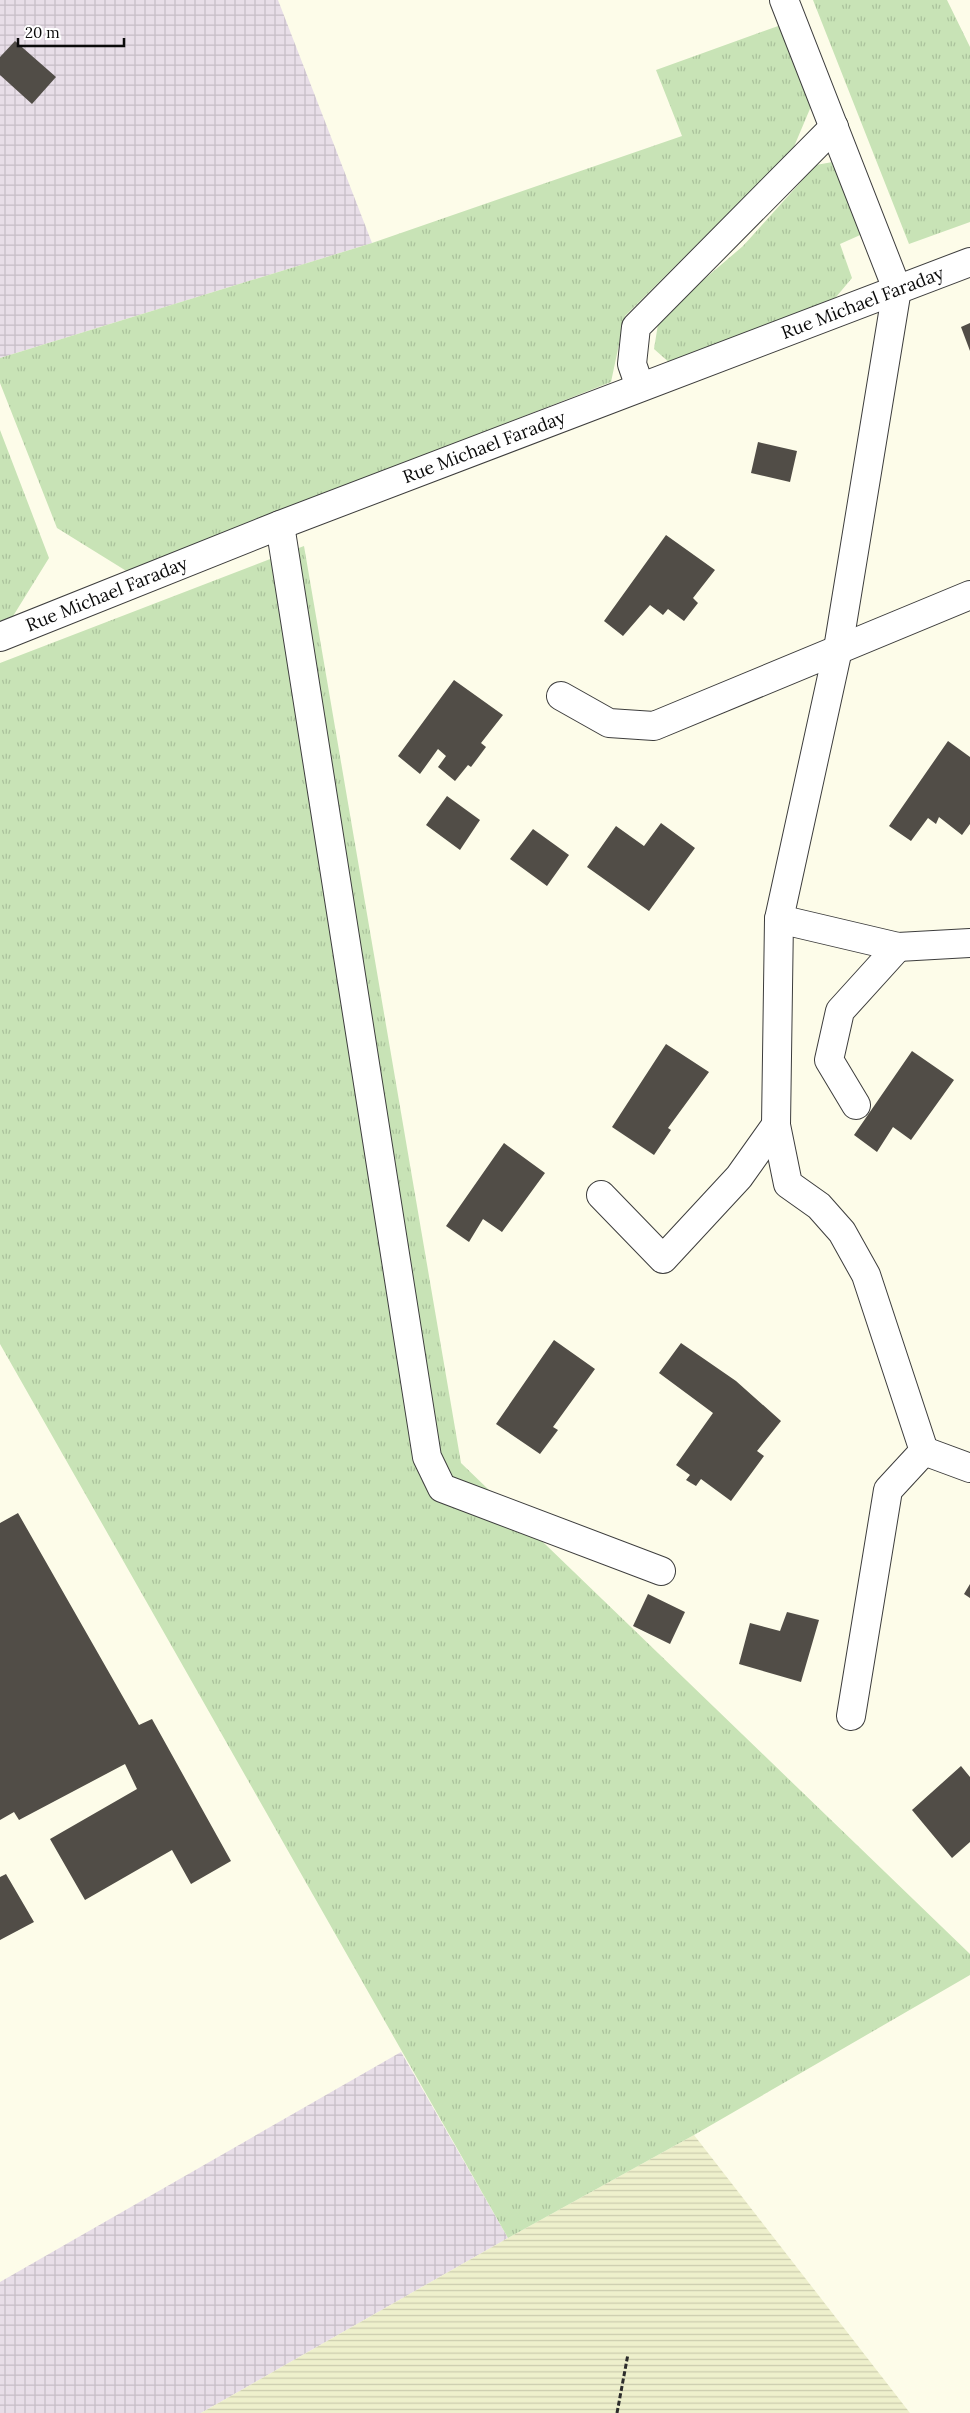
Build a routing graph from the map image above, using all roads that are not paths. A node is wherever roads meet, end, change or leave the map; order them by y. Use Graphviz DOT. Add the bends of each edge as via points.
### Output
graph roads {
  1 [pos="784,0"];
  2 [pos="834,127"];
  3 [pos="970,262"];
  4 [pos="898,289"];
  5 [pos="640,387"];
  6 [pos="280,525"];
  7 [pos="970,595"];
  8 [pos="0,636"];
  9 [pos="838,650"];
  10 [pos="561,696"];
  11 [pos="779,919"];
  12 [pos="970,943"];
  13 [pos="898,947"];
  14 [pos="856,1105"];
  15 [pos="776,1125"];
  16 [pos="601,1195"];
  17 [pos="924,1451"];
  18 [pos="970,1468"];
  19 [pos="661,1571"];
  20 [pos="851,1716"];
  1 -- 2 [label="street"];
  2 -- 4 [label="street"];
  2 -- 5 [label="street" via="636,327 632,364"];
  3 -- 4 [label="street, Rue Michael Faraday"];
  4 -- 5 [label="street, Rue Michael Faraday"];
  4 -- 9 [label="street"];
  5 -- 6 [label="street, Rue Michael Faraday"];
  6 -- 8 [label="street, Rue Michael Faraday"];
  6 -- 19 [label="street" via="426,1456 442,1488"];
  7 -- 9 [label="street"];
  9 -- 10 [label="street" via="654,726 609,723"];
  9 -- 11 [label="street"];
  11 -- 13 [label="street"];
  11 -- 15 [label="street"];
  12 -- 13 [label="street"];
  13 -- 14 [label="street" via="840,1011 829,1060"];
  15 -- 16 [label="street" via="739,1177 663,1259"];
  15 -- 17 [label="street" via="788,1184 819,1206 842,1232 866,1276"];
  17 -- 18 [label="street"];
  17 -- 20 [label="street" via="888,1490"];
}
